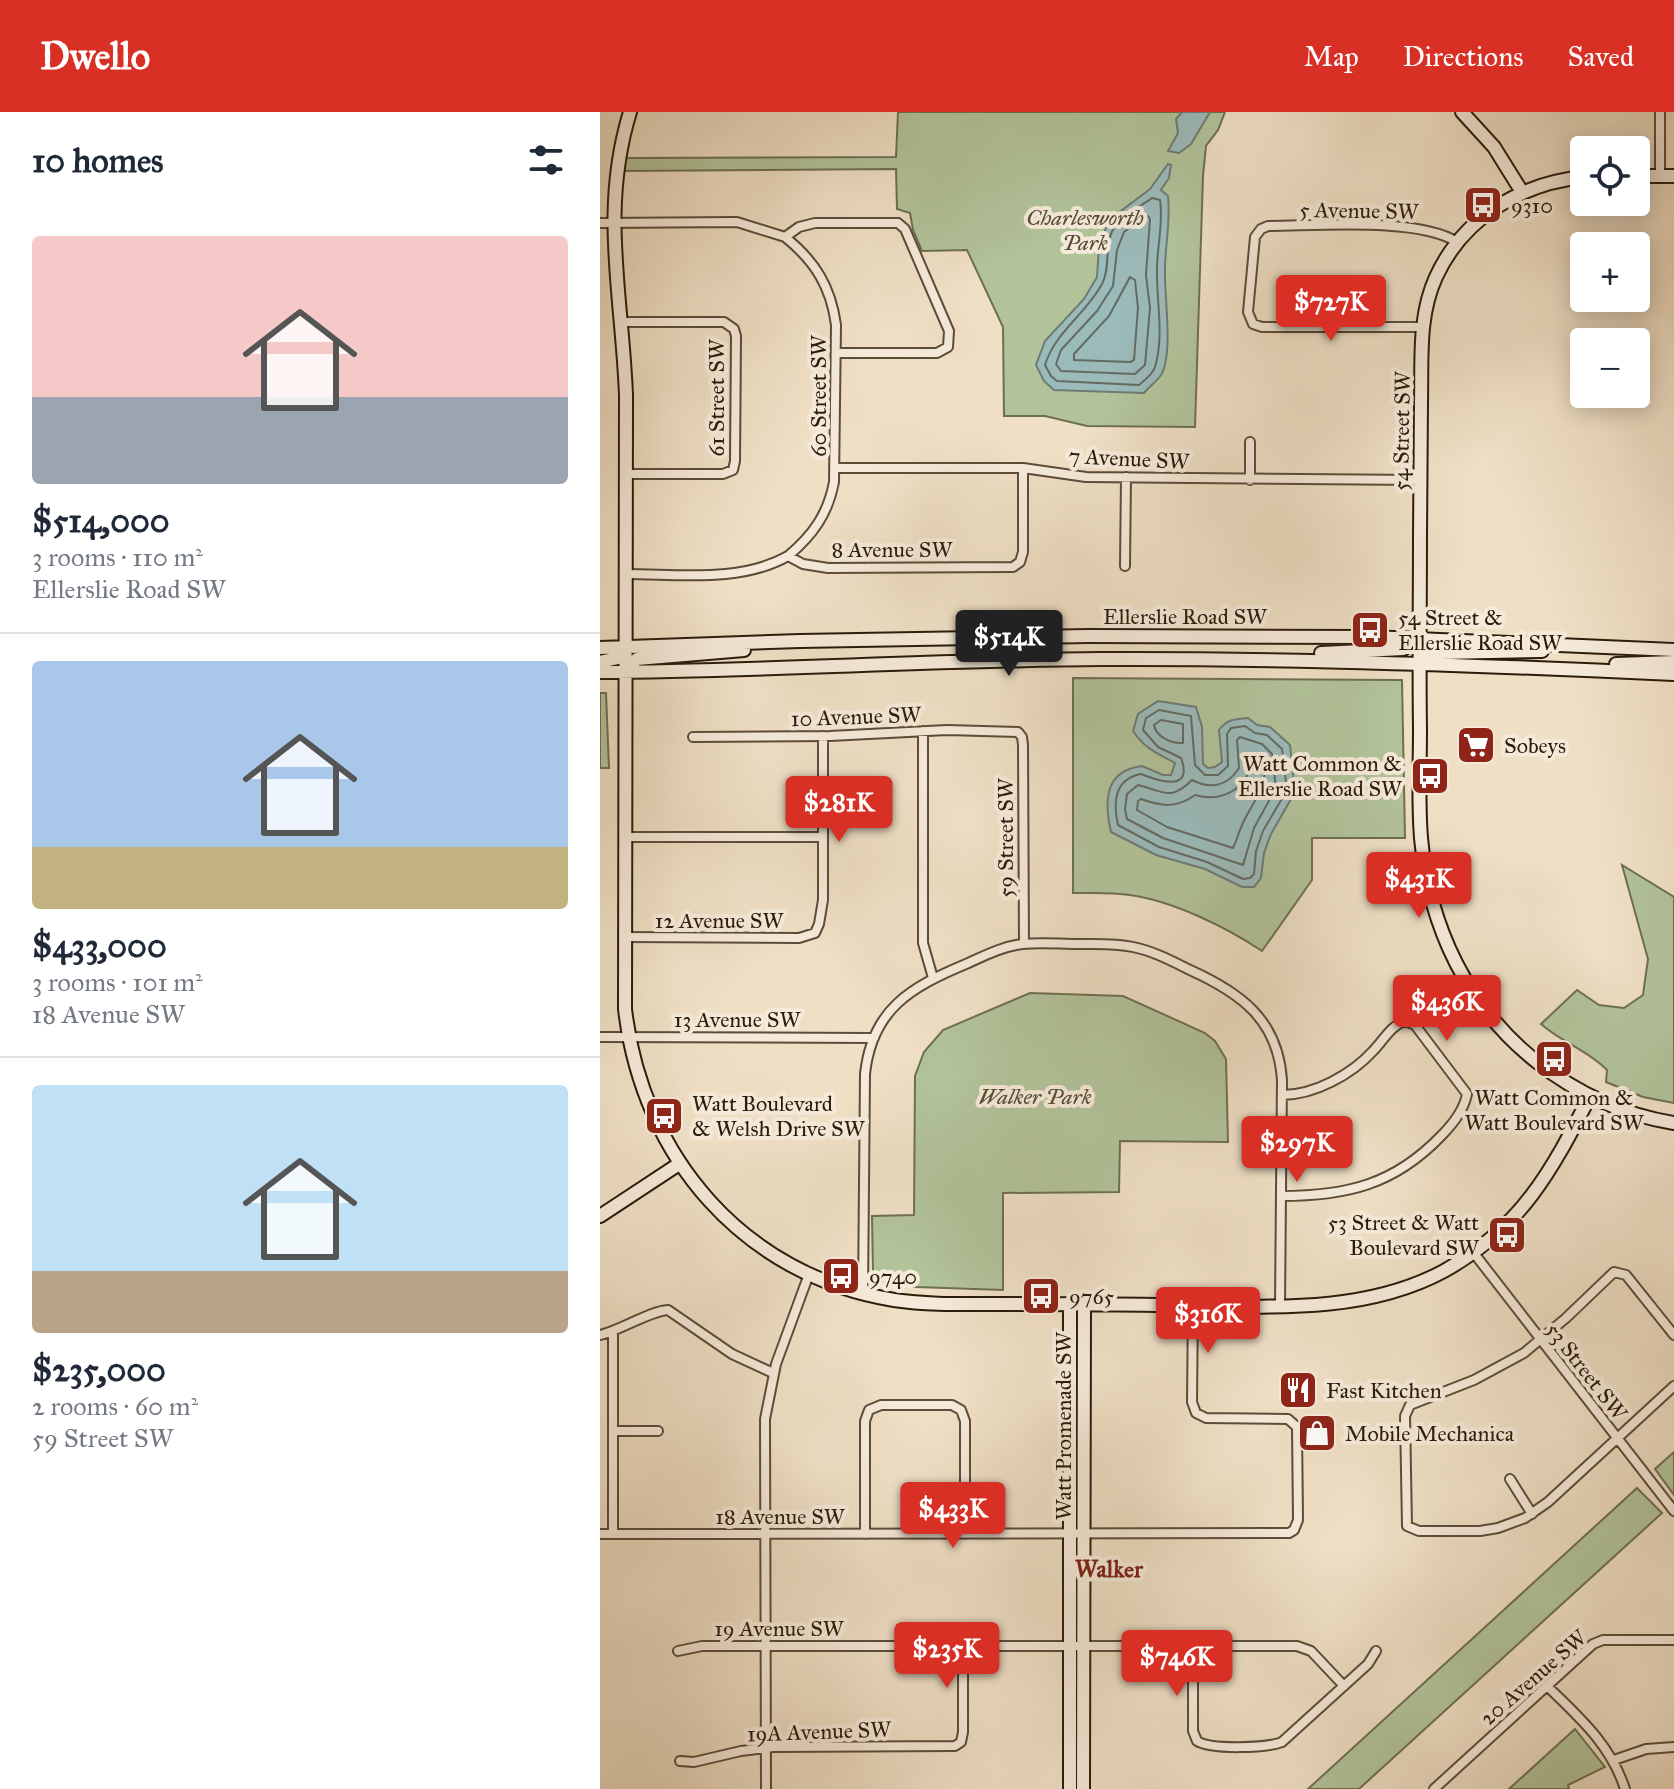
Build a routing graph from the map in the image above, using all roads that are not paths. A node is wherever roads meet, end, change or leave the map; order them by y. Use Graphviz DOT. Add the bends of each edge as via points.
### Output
graph roads {
  1 [pos="1462,112"];
  2 [pos="1660,112"];
  3 [pos="626,113"];
  4 [pos="1667,176"];
  5 [pos="1570,179"];
  6 [pos="1522,192"];
  7 [pos="601,223"];
  8 [pos="785,237"];
  9 [pos="1457,242"];
  10 [pos="619,322"];
  11 [pos="1423,327"];
  12 [pos="836,353"];
  13 [pos="1250,442"];
  14 [pos="836,468"];
  15 [pos="1023,468"];
  16 [pos="626,474"];
  17 [pos="1126,477"];
  18 [pos="1250,480"];
  19 [pos="1420,480"];
  20 [pos="788,556"];
  21 [pos="1125,566"];
  22 [pos="626,574"];
  23 [pos="1419,639"];
  24 [pos="800,641"];
  25 [pos="1575,646"];
  26 [pos="600,648"];
  27 [pos="627,648"];
  28 [pos="1674,650"];
  29 [pos="1269,660"];
  30 [pos="600,662"];
  31 [pos="1674,662"];
  32 [pos="1420,663"];
  33 [pos="1573,669"];
  34 [pos="625,671"];
  35 [pos="600,672"];
  36 [pos="1674,674"];
  37 [pos="923,731"];
  38 [pos="1020,734"];
  39 [pos="823,736"];
  40 [pos="693,737"];
  41 [pos="624,837"];
  42 [pos="822,837"];
  43 [pos="624,937"];
  44 [pos="1024,944"];
  45 [pos="933,978"];
  46 [pos="600,1037"];
  47 [pos="629,1037"];
  48 [pos="874,1038"];
  49 [pos="1282,1095"];
  50 [pos="1590,1096"];
  51 [pos="1674,1123"];
  52 [pos="679,1164"];
  53 [pos="1281,1196"];
  54 [pos="600,1216"];
  55 [pos="1473,1252"];
  56 [pos="809,1274"];
  57 [pos="863,1294"];
  58 [pos="1077,1304"];
  59 [pos="1193,1305"];
  60 [pos="1280,1305"];
  61 [pos="613,1332"];
  62 [pos="600,1335"];
  63 [pos="1674,1335"];
  64 [pos="1541,1341"];
  65 [pos="773,1373"];
  66 [pos="1674,1386"];
  67 [pos="614,1431"];
  68 [pos="658,1431"];
  69 [pos="1616,1439"];
  70 [pos="1510,1479"];
  71 [pos="1674,1511"];
  72 [pos="1532,1514"];
  73 [pos="600,1534"];
  74 [pos="613,1534"];
  75 [pos="765,1534"];
  76 [pos="865,1534"];
  77 [pos="965,1534"];
  78 [pos="1076,1534"];
  79 [pos="1674,1640"];
  80 [pos="963,1645"];
  81 [pos="765,1646"];
  82 [pos="1076,1646"];
  83 [pos="1193,1646"];
  84 [pos="678,1651"];
  85 [pos="1376,1651"];
  86 [pos="1344,1686"];
  87 [pos="1547,1686"];
  88 [pos="1674,1747"];
  89 [pos="765,1748"];
  90 [pos="1614,1760"];
  91 [pos="680,1761"];
  92 [pos="766,1789"];
  93 [pos="1070,1789"];
  94 [pos="1083,1789"];
  95 [pos="1434,1789"];
  96 [pos="1625,1789"];
  1 -- 6 [label="street" via="1494,147"];
  2 -- 4 [label="street"];
  3 -- 7 [label="street" via="610,164"];
  5 -- 6 [label="street, 54 Street SW"];
  6 -- 9 [label="street, 54 Street SW" via="1485,215"];
  7 -- 8 [label="street" via="737,222"];
  7 -- 10 [label="street"];
  8 -- 12 [label="street, 60 Street SW" via="809,259 828,288"];
  8 -- 12 [label="street" via="815,223 898,223 949,331 948,347 937,353"];
  9 -- 11 [label="street, 54 Street SW" via="1433,281"];
  9 -- 11 [label="street, 5 Avenue SW" via="1409,226 1268,226 1253,241 1251,322 1262,327"];
  10 -- 16 [label="street"];
  10 -- 16 [label="street, 61 Street SW" via="724,322 735,332 731,471"];
  11 -- 19 [label="street, 54 Street SW"];
  12 -- 14 [label="street, 60 Street SW"];
  13 -- 18 [label="street"];
  14 -- 15 [label="street, 7 Avenue SW"];
  14 -- 20 [label="street, 60 Street SW" via="823,516"];
  15 -- 17 [label="street, 7 Avenue SW"];
  15 -- 20 [label="street, 8 Avenue SW" via="1023,552 1018,564 828,568"];
  16 -- 22 [label="street"];
  17 -- 18 [label="street, 7 Avenue SW"];
  17 -- 21 [label="street"];
  18 -- 19 [label="street, 7 Avenue SW"];
  19 -- 23 [label="street, 54 Street SW"];
  20 -- 22 [label="street" via="738,573"];
  22 -- 27 [label="street"];
  23 -- 24 [label="street, Ellerslie Road SW" via="1089,636"];
  23 -- 25 [label="street, Ellerslie Road SW"];
  23 -- 29 [label="street" via="1403,649"];
  23 -- 32 [label="street, 54 Street SW"];
  24 -- 27 [label="street, Ellerslie Road SW"];
  24 -- 34 [label="street" via="637,659"];
  25 -- 28 [label="street, Ellerslie Road SW"];
  25 -- 32 [label="street" via="1537,652 1440,653"];
  26 -- 27 [label="street, Ellerslie Road SW"];
  27 -- 30 [label="street" via="618,658"];
  27 -- 34 [label="street"];
  29 -- 32 [label="street, Ellerslie Road SW"];
  29 -- 34 [label="street, Ellerslie Road SW" via="938,661"];
  31 -- 33 [label="street"];
  32 -- 33 [label="street, Ellerslie Road SW"];
  32 -- 50 [label="street, 54 Street SW" via="1421,835 1444,938 1470,990 1493,1020 1524,1052"];
  33 -- 36 [label="street, Ellerslie Road SW"];
  34 -- 35 [label="street, Ellerslie Road SW"];
  34 -- 41 [label="street"];
  37 -- 38 [label="street, 10 Avenue SW"];
  37 -- 39 [label="street, 10 Avenue SW"];
  37 -- 45 [label="street" via="923,943"];
  38 -- 44 [label="street, 59 Street SW"];
  39 -- 40 [label="street, 10 Avenue SW"];
  39 -- 42 [label="street"];
  41 -- 42 [label="street"];
  41 -- 43 [label="street"];
  42 -- 43 [label="street, 12 Avenue SW" via="822,910 812,935"];
  43 -- 47 [label="street"];
  44 -- 45 [label="street"];
  44 -- 49 [label="street" via="1131,946 1215,981 1241,997 1271,1035"];
  45 -- 48 [label="street" via="900,999"];
  46 -- 47 [label="street, 13 Avenue SW"];
  47 -- 48 [label="street, 13 Avenue SW"];
  47 -- 52 [label="street" via="651,1110"];
  48 -- 57 [label="street" via="865,1074"];
  49 -- 53 [label="street"];
  49 -- 53 [label="street" via="1311,1090 1343,1075 1405,1021 1415,1025 1467,1094 1439,1138 1393,1174 1332,1195"];
  50 -- 51 [label="street, 54 Street SW"];
  50 -- 55 [label="street" via="1543,1183"];
  52 -- 54 [label="street"];
  52 -- 56 [label="street" via="747,1237"];
  53 -- 60 [label="street"];
  55 -- 60 [label="street" via="1432,1277 1389,1293 1344,1302"];
  55 -- 64 [label="street, 53 Street SW"];
  56 -- 57 [label="street"];
  56 -- 65 [label="street"];
  57 -- 58 [label="street" via="926,1303"];
  58 -- 59 [label="street"];
  58 -- 78 [label="street, Watt Promenade SW"];
  59 -- 60 [label="street"];
  59 -- 78 [label="street, 18 Avenue SW" via="1196,1413 1206,1418 1294,1422 1294,1530"];
  61 -- 62 [label="street"];
  61 -- 65 [label="street" via="668,1310 732,1354"];
  61 -- 67 [label="street"];
  63 -- 64 [label="street" via="1618,1272"];
  64 -- 69 [label="street, 53 Street SW"];
  64 -- 72 [label="street" via="1492,1372 1409,1407 1405,1416 1409,1528 1480,1531"];
  65 -- 75 [label="street" via="765,1419"];
  66 -- 69 [label="street"];
  67 -- 68 [label="street"];
  67 -- 74 [label="street"];
  69 -- 71 [label="street, 53 Street SW"];
  69 -- 72 [label="street"];
  70 -- 72 [label="street"];
  73 -- 74 [label="street, 18 Avenue SW"];
  74 -- 75 [label="street, 18 Avenue SW"];
  75 -- 76 [label="street, 18 Avenue SW"];
  75 -- 81 [label="street"];
  76 -- 77 [label="street, 18 Avenue SW"];
  76 -- 77 [label="street" via="865,1421 872,1407 881,1405 952,1405 961,1410"];
  77 -- 78 [label="street, 18 Avenue SW"];
  78 -- 82 [label="street, Watt Promenade SW"];
  79 -- 87 [label="street, 20 Avenue SW" via="1597,1641"];
  80 -- 81 [label="street, 19 Avenue SW"];
  80 -- 82 [label="street, 19 Avenue SW"];
  80 -- 89 [label="street, 19A Avenue SW" via="961,1742 950,1747"];
  81 -- 84 [label="street, 19 Avenue SW"];
  81 -- 89 [label="street"];
  82 -- 83 [label="street, 19 Avenue SW"];
  82 -- 93 [label="street, Watt Promenade SW"];
  82 -- 94 [label="street, Watt Promenade SW"];
  83 -- 86 [label="street, 19 Avenue SW" via="1305,1647"];
  83 -- 86 [label="street" via="1193,1727 1197,1741 1208,1746 1282,1742"];
  85 -- 86 [label="street"];
  87 -- 90 [label="street" via="1596,1734"];
  87 -- 95 [label="street, 20 Avenue SW"];
  88 -- 90 [label="street"];
  89 -- 91 [label="street, 19A Avenue SW"];
  89 -- 92 [label="street"];
  90 -- 96 [label="street"];
}
